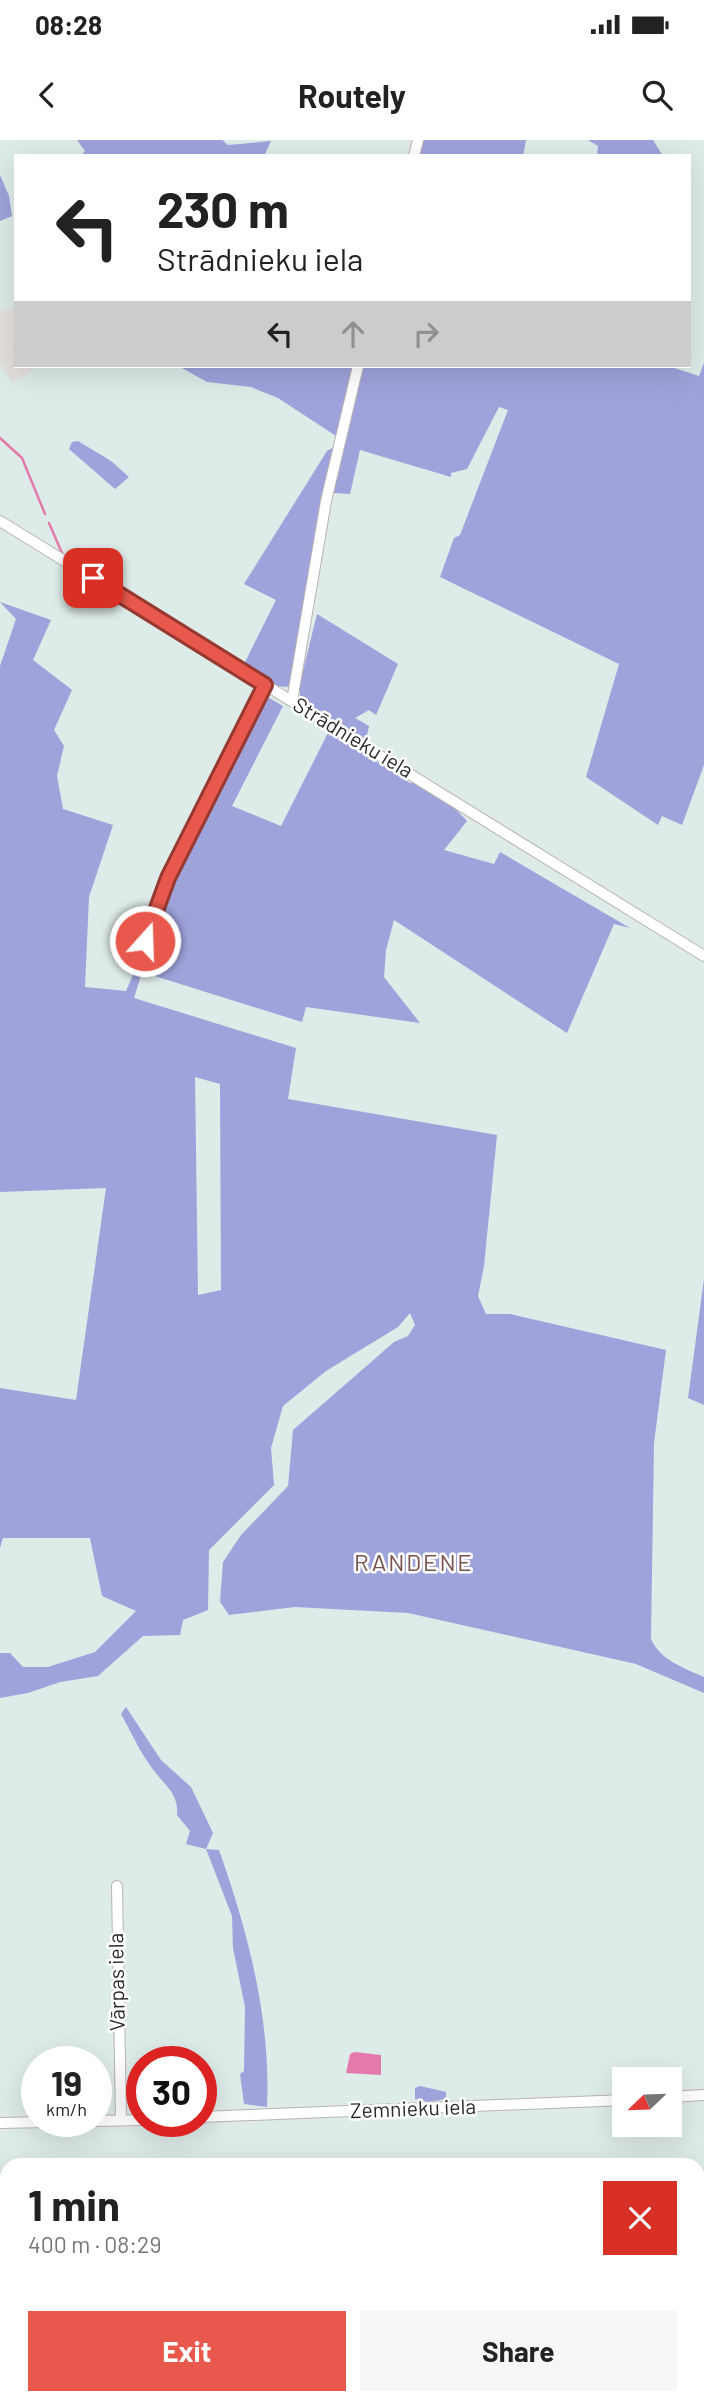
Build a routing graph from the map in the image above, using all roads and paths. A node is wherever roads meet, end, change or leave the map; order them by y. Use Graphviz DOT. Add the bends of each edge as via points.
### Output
graph roads {
  1 [pos="358,368"];
  2 [pos="0,521"];
  3 [pos="265,685"];
  4 [pos="292,701"];
  5 [pos="145,941"];
  6 [pos="704,956"];
  7 [pos="117,1886"];
  8 [pos="704,2095"];
  9 [pos="682,2096"];
  10 [pos="612,2100"];
  11 [pos="217,2117"];
  12 [pos="121,2120"];
  13 [pos="126,2120"];
  14 [pos="0,2123"];
  1 -- 4 [label="street" via="326,501"];
  2 -- 3 [label="street, Strādnieku iela"];
  3 -- 4 [label="street, Strādnieku iela"];
  3 -- 5 [label="street" via="168,878"];
  4 -- 6 [label="street, Strādnieku iela"];
  7 -- 12 [label="street, Vārpas iela"];
  8 -- 9 [label="street"];
  10 -- 11 [label="street, Zemnieku iela"];
  12 -- 13 [label="street"];
  12 -- 14 [label="street"];
}
